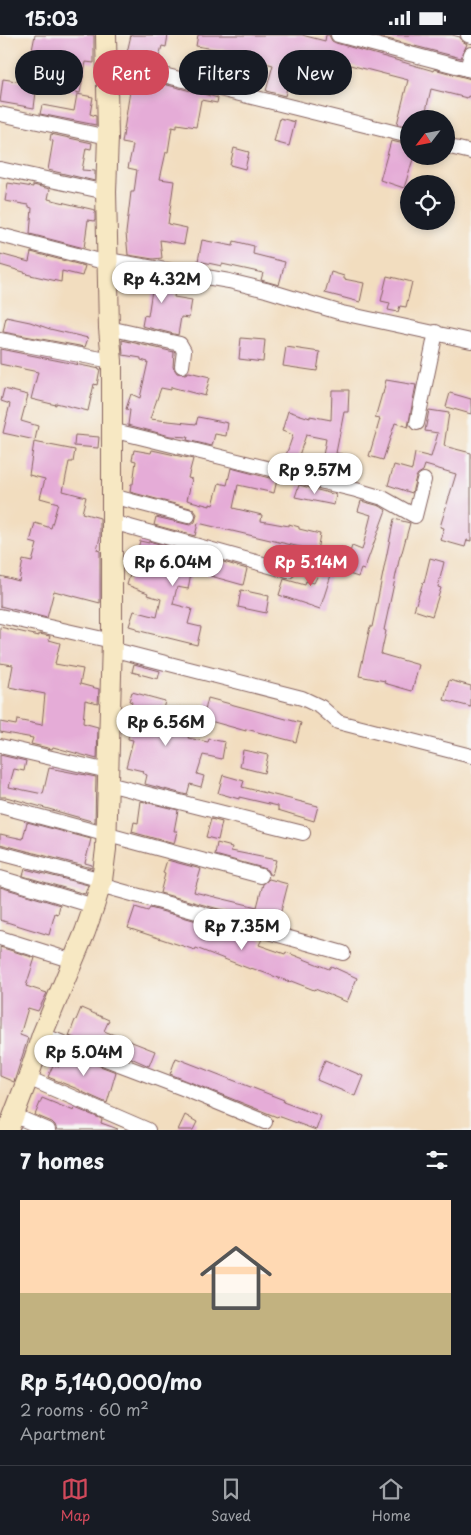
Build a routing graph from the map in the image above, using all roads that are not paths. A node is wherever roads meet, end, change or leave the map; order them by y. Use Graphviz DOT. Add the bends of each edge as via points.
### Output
graph roads {
  1 [pos="106,35"];
  2 [pos="338,35"];
  3 [pos="106,50"];
  4 [pos="471,54"];
  5 [pos="469,69"];
  6 [pos="169,77"];
  7 [pos="107,95"];
  8 [pos="0,114"];
  9 [pos="400,134"];
  10 [pos="108,137"];
  11 [pos="455,148"];
  12 [pos="471,152"];
  13 [pos="0,169"];
  14 [pos="106,192"];
  15 [pos="0,235"];
  16 [pos="108,261"];
  17 [pos="110,328"];
  18 [pos="436,332"];
  19 [pos="0,340"];
  20 [pos="471,341"];
  21 [pos="112,361"];
  22 [pos="182,366"];
  23 [pos="417,423"];
  24 [pos="112,430"];
  25 [pos="424,481"];
  26 [pos="112,496"];
  27 [pos="188,517"];
  28 [pos="112,522"];
  29 [pos="288,571"];
  30 [pos="0,617"];
  31 [pos="111,645"];
  32 [pos="0,746"];
  33 [pos="471,756"];
  34 [pos="108,778"];
  35 [pos="0,806"];
  36 [pos="303,833"];
  37 [pos="107,835"];
  38 [pos="0,853"];
  39 [pos="261,876"];
  40 [pos="0,878"];
  41 [pos="101,882"];
  42 [pos="94,906"];
  43 [pos="0,938"];
  44 [pos="343,953"];
  45 [pos="73,961"];
  46 [pos="42,1035"];
  47 [pos="28,1078"];
  48 [pos="265,1122"];
  49 [pos="11,1123"];
  50 [pos="48,1130"];
  51 [pos="148,1130"];
  1 -- 3 [label="street"];
  2 -- 5 [label="street"];
  4 -- 5 [label="street"];
  6 -- 9 [label="street"];
  7 -- 10 [label="street"];
  8 -- 10 [label="street"];
  10 -- 14 [label="street"];
  11 -- 12 [label="street"];
  13 -- 14 [label="street"];
  14 -- 16 [label="street"];
  15 -- 16 [label="street"];
  16 -- 17 [label="street"];
  16 -- 18 [label="street" via="229,281 342,313"];
  17 -- 21 [label="street"];
  17 -- 22 [label="street" via="180,344 184,351"];
  18 -- 20 [label="street"];
  18 -- 23 [label="street"];
  19 -- 21 [label="street"];
  21 -- 24 [label="street"];
  24 -- 25 [label="street" via="356,490 383,498 415,516"];
  24 -- 26 [label="street"];
  26 -- 27 [label="street"];
  26 -- 28 [label="street"];
  28 -- 29 [label="street"];
  28 -- 31 [label="street"];
  30 -- 31 [label="street"];
  31 -- 33 [label="street" via="302,698 321,707 338,722"];
  31 -- 34 [label="street"];
  32 -- 34 [label="street"];
  34 -- 36 [label="street"];
  34 -- 37 [label="street"];
  35 -- 37 [label="street"];
  37 -- 39 [label="street"];
  37 -- 41 [label="street"];
  38 -- 41 [label="street"];
  40 -- 42 [label="street"];
  41 -- 42 [label="street"];
  41 -- 44 [label="street"];
  42 -- 45 [label="street"];
  43 -- 45 [label="street"];
  45 -- 46 [label="street"];
  46 -- 47 [label="street"];
  46 -- 48 [label="street"];
  47 -- 49 [label="street"];
  47 -- 51 [label="street"];
  49 -- 50 [label="street"];
}
